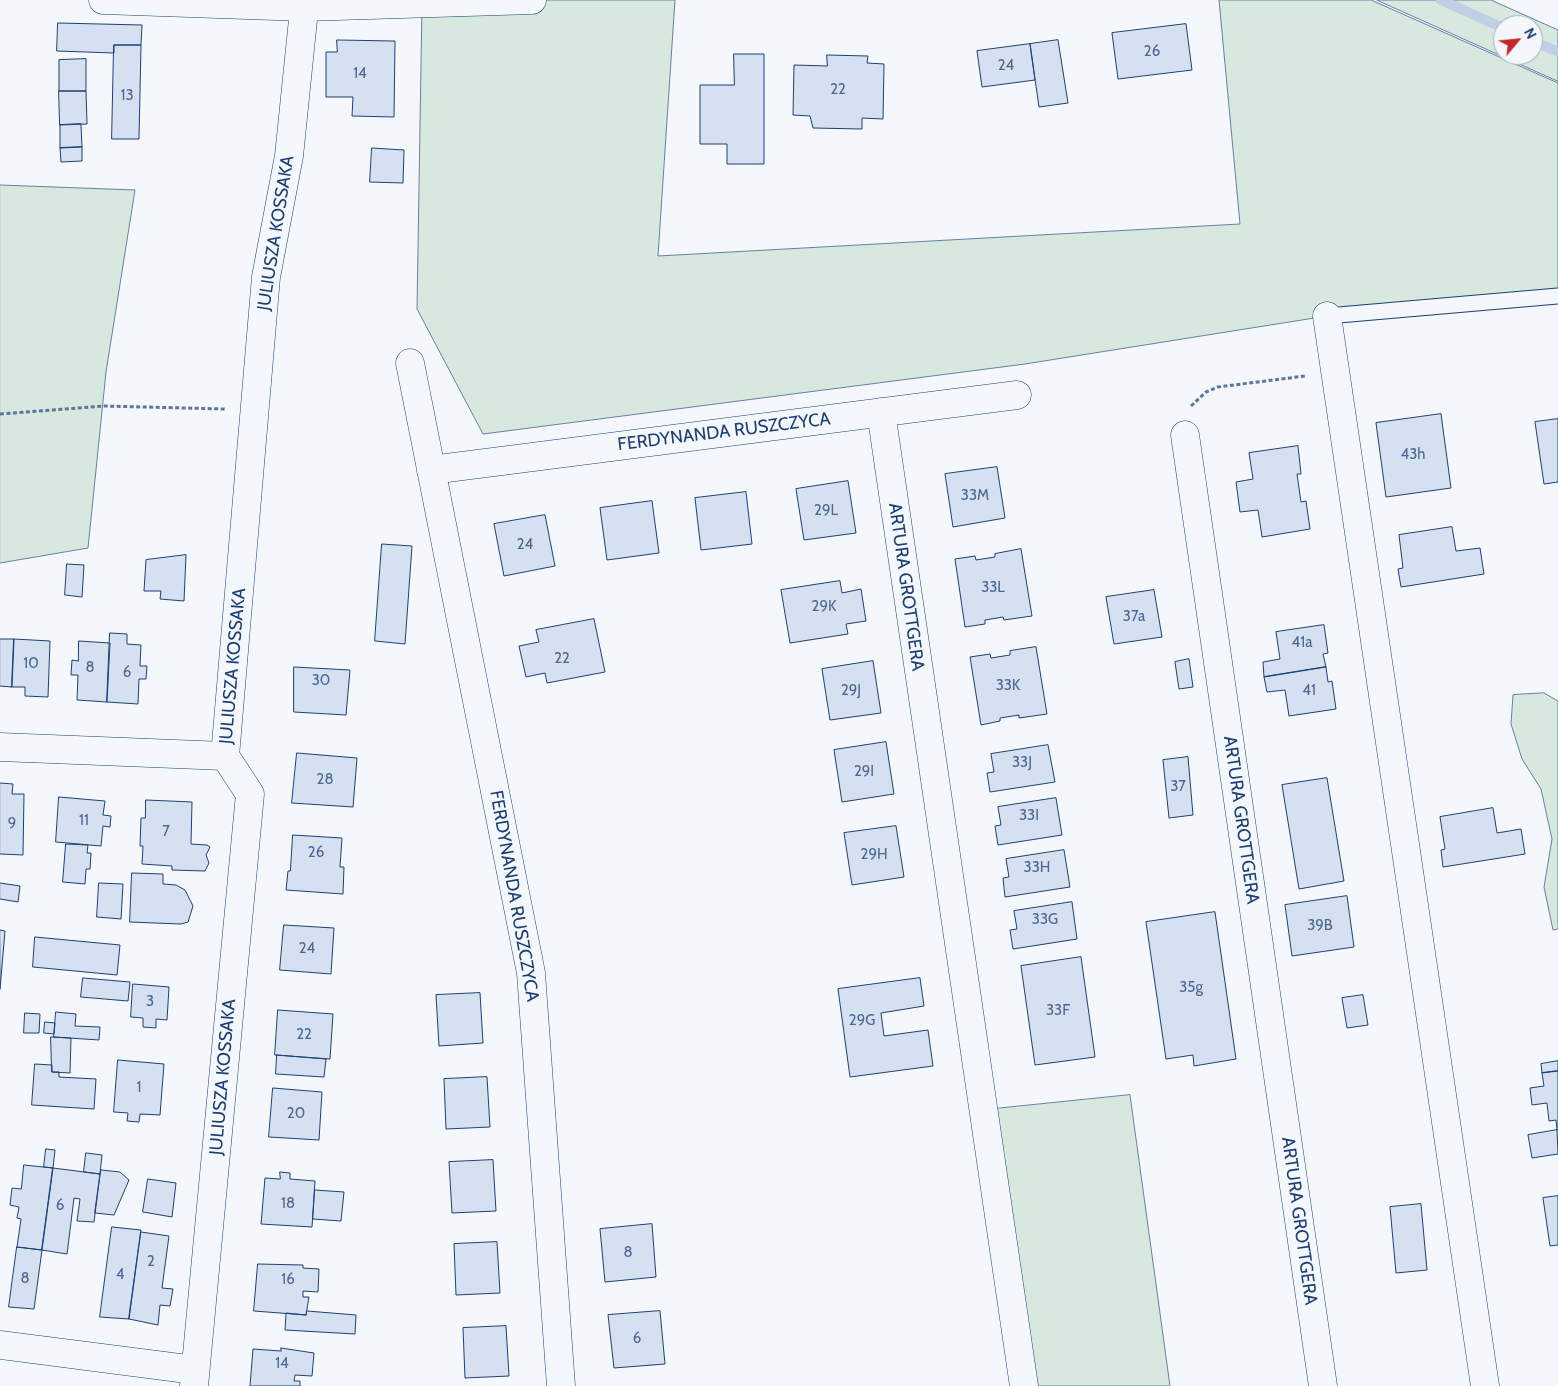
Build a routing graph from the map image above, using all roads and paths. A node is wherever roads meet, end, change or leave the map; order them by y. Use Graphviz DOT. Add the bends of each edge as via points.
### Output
graph roads {
  1 [pos="103,0"];
  2 [pos="532,0"];
  3 [pos="304,3"];
  4 [pos="1558,296"];
  5 [pos="1327,316"];
  6 [pos="410,363"];
  7 [pos="1335,372"];
  8 [pos="1017,395"];
  9 [pos="255,410"];
  10 [pos="880,412"];
  11 [pos="0,414"];
  12 [pos="1185,434"];
  13 [pos="432,470"];
  14 [pos="0,747"];
  15 [pos="225,756"];
  16 [pos="0,1345"];
  17 [pos="195,1378"];
  18 [pos="561,1386"];
  19 [pos="1024,1386"];
  20 [pos="1323,1386"];
  21 [pos="1485,1386"];
  1 -- 3 [label="street"];
  2 -- 3 [label="street"];
  3 -- 9 [label="street, JULIUSZA KOSSAKA" via="289,156 266,277"];
  4 -- 5 [label="lane"];
  5 -- 7 [label="street"];
  6 -- 13 [label="street, FERDYNANDA RUSZCZYCA"];
  7 -- 12 [label="path" via="1218,387 1196,400 1188,410 1184,421"];
  7 -- 21 [label="street"];
  8 -- 10 [label="street, FERDYNANDA RUSZCZYCA"];
  9 -- 11 [label="path" via="104,406"];
  9 -- 15 [label="street, JULIUSZA KOSSAKA"];
  10 -- 13 [label="street, FERDYNANDA RUSZCZYCA"];
  10 -- 19 [label="street, ARTURA GROTTGERA"];
  12 -- 20 [label="street, ARTURA GROTTGERA"];
  13 -- 18 [label="street, FERDYNANDA RUSZCZYCA" via="531,973"];
  14 -- 15 [label="street"];
  15 -- 17 [label="street, JULIUSZA KOSSAKA" via="250,794"];
  16 -- 17 [label="street"];
}
